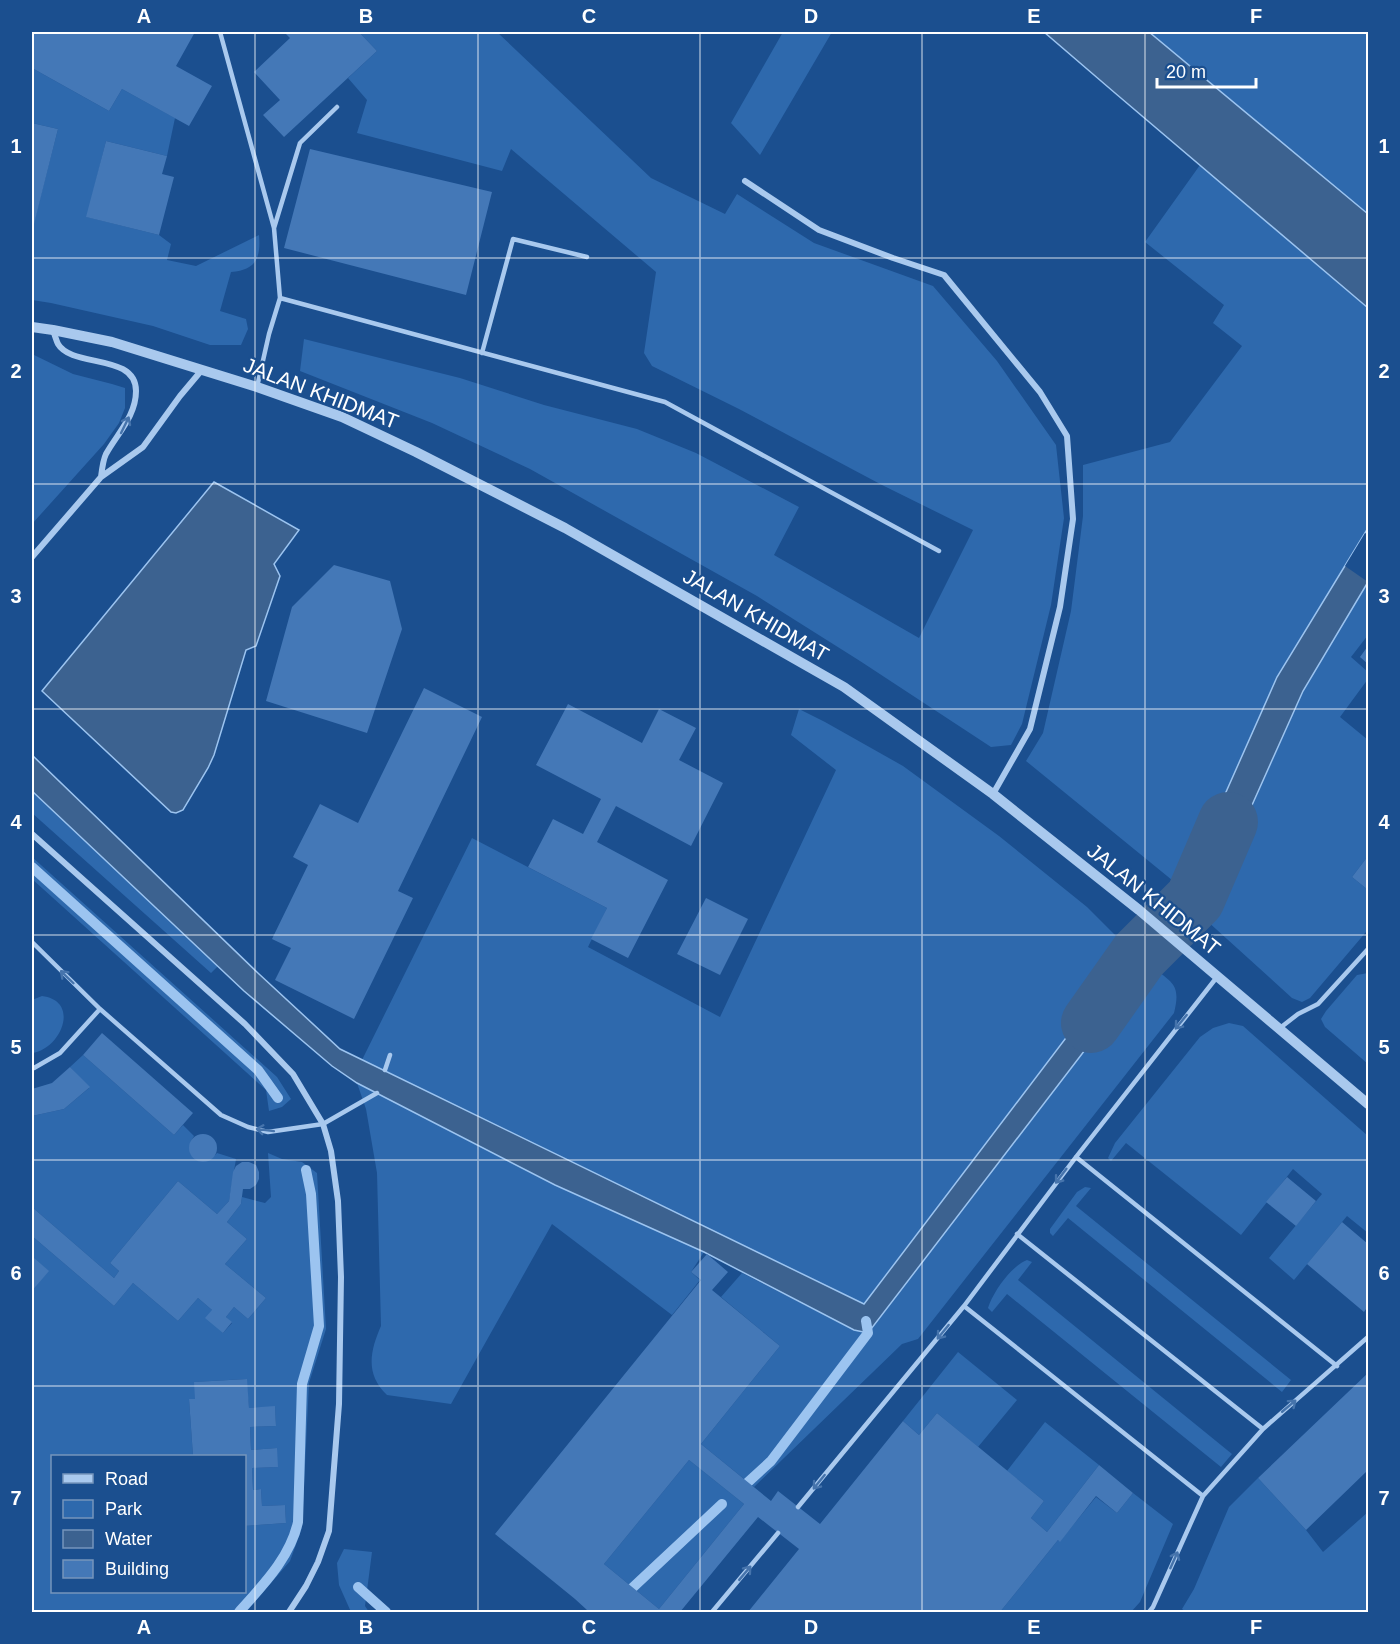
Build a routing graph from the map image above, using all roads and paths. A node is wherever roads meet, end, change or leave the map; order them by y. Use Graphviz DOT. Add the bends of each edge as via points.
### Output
graph roads {
  1 [pos="220,32"];
  2 [pos="337,107"];
  3 [pos="745,182"];
  4 [pos="274,228"];
  5 [pos="587,257"];
  6 [pos="280,298"];
  7 [pos="32,327"];
  8 [pos="53,330"];
  9 [pos="482,353"];
  10 [pos="201,371"];
  11 [pos="257,387"];
  12 [pos="101,477"];
  13 [pos="939,551"];
  14 [pos="32,557"];
  15 [pos="993,794"];
  16 [pos="32,834"];
  17 [pos="32,945"];
  18 [pos="1368,949"];
  19 [pos="1217,977"];
  20 [pos="100,1009"];
  21 [pos="1280,1028"];
  22 [pos="390,1055"];
  23 [pos="32,1068"];
  24 [pos="385,1070"];
  25 [pos="377,1093"];
  26 [pos="1368,1104"];
  27 [pos="323,1124"];
  28 [pos="1076,1157"];
  29 [pos="1017,1234"];
  30 [pos="964,1306"];
  31 [pos="1368,1337"];
  32 [pos="1337,1366"];
  33 [pos="1263,1429"];
  34 [pos="1203,1496"];
  35 [pos="798,1507"];
  36 [pos="778,1533"];
  37 [pos="289,1612"];
  38 [pos="712,1612"];
  39 [pos="1149,1612"];
  1 -- 4 [label="lane"];
  2 -- 4 [label="lane" via="300,143"];
  3 -- 15 [label="street" via="819,230 944,275 1040,392 1066,436 1073,519 1060,607 1030,729"];
  4 -- 6 [label="lane"];
  5 -- 9 [label="lane" via="513,239"];
  6 -- 9 [label="lane"];
  6 -- 11 [label="lane"];
  7 -- 8 [label="street, JALAN KHIDMAT"];
  8 -- 10 [label="street, JALAN KHIDMAT" via="112,342"];
  12 -- 8 [label="street, one-way" via="106,455 132,409 136,391 132,376 124,369 73,355 58,346"];
  9 -- 13 [label="lane" via="665,402"];
  10 -- 11 [label="street, JALAN KHIDMAT"];
  10 -- 12 [label="street" via="143,447"];
  11 -- 15 [label="street, JALAN KHIDMAT" via="342,417 565,528 844,687"];
  12 -- 14 [label="street"];
  15 -- 19 [label="street, JALAN KHIDMAT"];
  16 -- 27 [label="street" via="245,1024 293,1074"];
  20 -- 17 [label="lane, one-way"];
  18 -- 21 [label="lane" via="1318,1004"];
  19 -- 21 [label="street, JALAN KHIDMAT"];
  19 -- 28 [label="lane, one-way"];
  20 -- 23 [label="lane" via="60,1053"];
  27 -- 20 [label="lane, one-way" via="268,1132 221,1115"];
  21 -- 26 [label="street, JALAN KHIDMAT"];
  22 -- 24 [label="lane"];
  25 -- 27 [label="lane"];
  27 -- 37 [label="street" via="338,1201 339,1404 329,1531 318,1562"];
  28 -- 29 [label="lane, one-way"];
  28 -- 32 [label="lane"];
  29 -- 30 [label="lane"];
  29 -- 33 [label="lane"];
  30 -- 34 [label="lane"];
  30 -- 35 [label="lane, one-way"];
  31 -- 32 [label="lane"];
  33 -- 32 [label="lane, one-way"];
  33 -- 34 [label="lane"];
  39 -- 34 [label="lane, one-way"];
  38 -- 36 [label="lane, one-way"];
}
